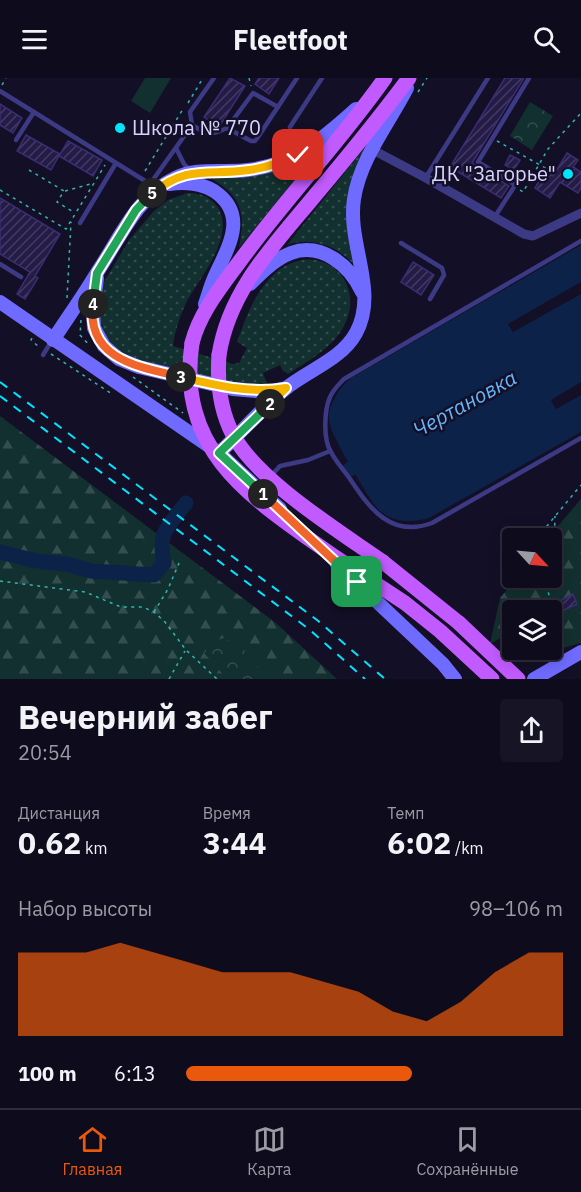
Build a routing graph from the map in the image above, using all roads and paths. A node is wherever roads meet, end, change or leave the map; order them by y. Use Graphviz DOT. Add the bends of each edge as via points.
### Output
graph roads {
  1 [pos="6,78"];
  2 [pos="203,78"];
  3 [pos="214,78"];
  4 [pos="297,78"];
  5 [pos="322,78"];
  6 [pos="411,78"];
  7 [pos="489,78"];
  8 [pos="529,78"];
  9 [pos="250,79"];
  10 [pos="381,84"];
  11 [pos="0,90"];
  12 [pos="253,93"];
  13 [pos="278,107"];
  14 [pos="34,112"];
  15 [pos="581,113"];
  16 [pos="192,125"];
  17 [pos="290,127"];
  18 [pos="227,128"];
  19 [pos="493,138"];
  20 [pos="16,140"];
  21 [pos="176,148"];
  22 [pos="373,150"];
  23 [pos="109,159"];
  24 [pos="116,163"];
  25 [pos="539,165"];
  26 [pos="29,170"];
  27 [pos="549,170"];
  28 [pos="192,172"];
  29 [pos="140,178"];
  30 [pos="426,178"];
  31 [pos="94,183"];
  32 [pos="155,185"];
  33 [pos="514,187"];
  34 [pos="0,190"];
  35 [pos="64,191"];
  36 [pos="76,213"];
  37 [pos="581,213"];
  38 [pos="494,218"];
  39 [pos="71,222"];
  40 [pos="80,223"];
  41 [pos="581,241"];
  42 [pos="401,243"];
  43 [pos="0,264"];
  44 [pos="97,273"];
  45 [pos="21,277"];
  46 [pos="236,299"];
  47 [pos="365,299"];
  48 [pos="430,299"];
  49 [pos="0,302"];
  50 [pos="64,303"];
  51 [pos="85,314"];
  52 [pos="200,318"];
  53 [pos="31,340"];
  54 [pos="47,348"];
  55 [pos="94,349"];
  56 [pos="130,375"];
  57 [pos="286,388"];
  58 [pos="113,395"];
  59 [pos="185,414"];
  60 [pos="581,438"];
  61 [pos="330,451"];
  62 [pos="219,453"];
  63 [pos="581,485"];
  64 [pos="259,490"];
  65 [pos="555,516"];
  66 [pos="545,528"];
  67 [pos="555,528"];
  68 [pos="179,563"];
  69 [pos="0,582"];
  70 [pos="154,612"];
  71 [pos="186,650"];
  72 [pos="581,652"];
  73 [pos="169,679"];
  74 [pos="217,679"];
  75 [pos="455,679"];
  76 [pos="492,679"];
  77 [pos="518,679"];
  78 [pos="534,679"];
  1 -- 11 [label="path"];
  2 -- 29 [label="path"];
  3 -- 16 [label="lane" via="190,112"];
  4 -- 13 [label="lane"];
  5 -- 17 [label="lane"];
  6 -- 22 [label="main road"];
  6 -- 46 [label="main road" via="271,249"];
  7 -- 30 [label="lane"];
  8 -- 19 [label="lane"];
  9 -- 12 [label="path"];
  10 -- 28 [label="main road" via="321,140 287,160 249,170"];
  10 -- 52 [label="main road" via="255,240"];
  11 -- 14 [label="lane"];
  12 -- 13 [label="lane"];
  12 -- 18 [label="lane"];
  13 -- 18 [label="lane" via="255,141"];
  14 -- 20 [label="lane"];
  14 -- 23 [label="lane"];
  15 -- 25 [label="path" via="548,149"];
  16 -- 18 [label="lane" via="212,135"];
  16 -- 21 [label="lane"];
  19 -- 25 [label="path"];
  19 -- 33 [label="lane" via="478,162"];
  21 -- 28 [label="lane"];
  21 -- 32 [label="lane"];
  22 -- 30 [label="street"];
  22 -- 47 [label="main road" via="360,176 352,217"];
  23 -- 24 [label="lane"];
  23 -- 31 [label="path"];
  24 -- 29 [label="lane"];
  24 -- 40 [label="lane"];
  25 -- 27 [label="path"];
  25 -- 33 [label="path" via="523,192"];
  26 -- 35 [label="path"];
  28 -- 32 [label="main road"];
  29 -- 32 [label="lane"];
  30 -- 38 [label="street"];
  31 -- 35 [label="path"];
  31 -- 36 [label="path"];
  32 -- 44 [label="main road"];
  32 -- 52 [label="main road" via="181,183 210,189 224,200 232,216 229,247"];
  33 -- 38 [label="lane"];
  34 -- 39 [label="path" via="66,229"];
  35 -- 36 [label="path" via="57,202"];
  36 -- 39 [label="path"];
  37 -- 38 [label="street" via="533,236"];
  39 -- 50 [label="path" via="68,296"];
  41 -- 61 [label="lane" via="344,379 330,397 327,410"];
  42 -- 48 [label="lane" via="442,268 444,275"];
  43 -- 45 [label="lane"];
  44 -- 54 [label="main road"];
  44 -- 57 [label="main road" via="94,328 104,346 119,359 233,389 267,392"];
  46 -- 47 [label="main road" via="268,267 302,251 322,253 336,260 354,278"];
  46 -- 77 [label="main road, bridge" via="225,326 218,385 233,434 249,458 292,496 439,606"];
  47 -- 57 [label="main road" via="361,324 347,346"];
  49 -- 54 [label="main road"];
  51 -- 55 [label="path" via="80,335"];
  52 -- 76 [label="main road, bridge" via="192,343 189,382 193,410 218,460 260,502 405,603"];
  53 -- 54 [label="path"];
  54 -- 58 [label="path"];
  54 -- 62 [label="main road"];
  56 -- 59 [label="path"];
  57 -- 62 [label="main road"];
  60 -- 61 [label="lane" via="432,523 408,527 375,513"];
  61 -- 64 [label="lane" via="280,466"];
  62 -- 64 [label="main road"];
  63 -- 65 [label="path"];
  64 -- 75 [label="main road"];
  65 -- 66 [label="path"];
  65 -- 67 [label="path"];
  68 -- 70 [label="path"];
  69 -- 70 [label="path" via="85,592 121,607 143,607"];
  70 -- 71 [label="path" via="172,628"];
  71 -- 73 [label="path"];
  71 -- 74 [label="path"];
  72 -- 78 [label="main road"];
}
